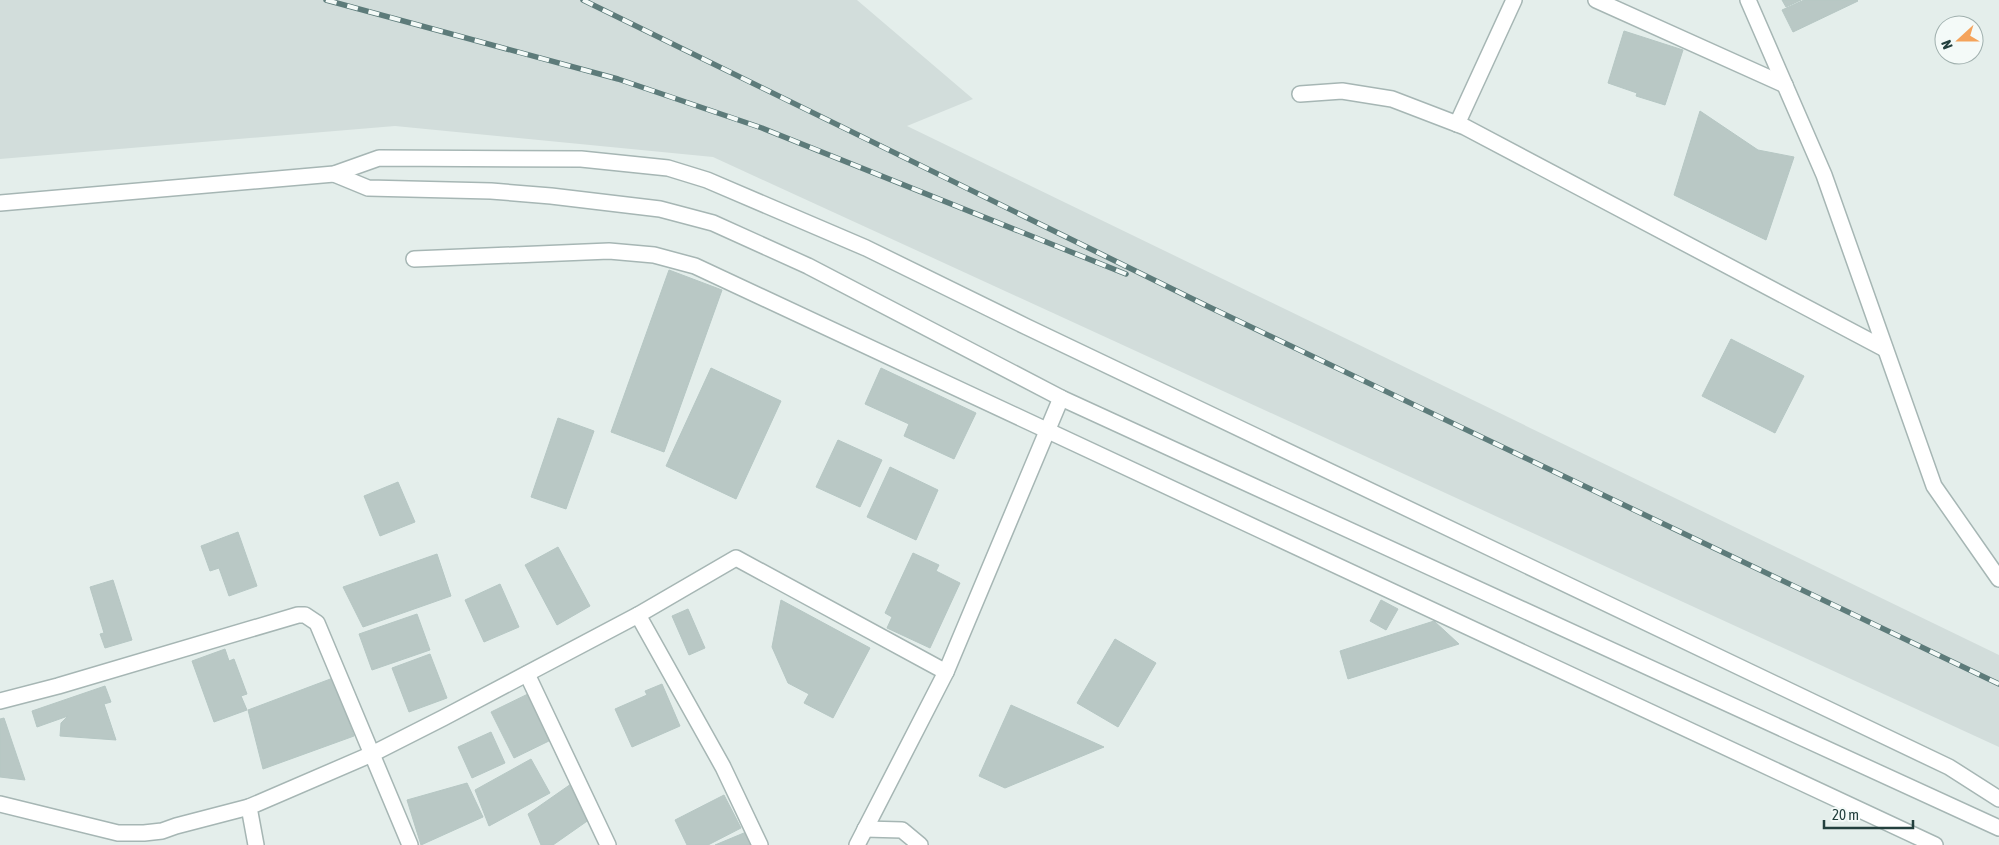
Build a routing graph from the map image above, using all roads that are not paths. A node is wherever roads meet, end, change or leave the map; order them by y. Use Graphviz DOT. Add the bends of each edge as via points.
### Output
graph roads {
  1 [pos="1514,0"];
  2 [pos="1596,0"];
  3 [pos="1748,0"];
  4 [pos="1785,85"];
  5 [pos="1300,94"];
  6 [pos="1457,124"];
  7 [pos="334,174"];
  8 [pos="0,203"];
  9 [pos="414,259"];
  10 [pos="1885,349"];
  11 [pos="1061,398"];
  12 [pos="1047,431"];
  13 [pos="1997,573"];
  14 [pos="638,615"];
  15 [pos="946,672"];
  16 [pos="527,674"];
  17 [pos="0,701"];
  18 [pos="372,754"];
  19 [pos="1999,799"];
  20 [pos="0,804"];
  21 [pos="249,807"];
  22 [pos="1999,828"];
  23 [pos="866,829"];
  24 [pos="256,845"];
  25 [pos="410,845"];
  26 [pos="608,845"];
  27 [pos="760,845"];
  28 [pos="857,845"];
  29 [pos="920,845"];
  30 [pos="1936,845"];
  1 -- 6 [label="street"];
  2 -- 4 [label="street"];
  3 -- 4 [label="street"];
  4 -- 10 [label="street" via="1824,175"];
  5 -- 6 [label="street" via="1342,91 1366,94 1392,99"];
  6 -- 10 [label="street"];
  7 -- 8 [label="street"];
  7 -- 11 [label="street" via="368,188 552,196 660,209 713,223 808,266"];
  7 -- 19 [label="street" via="379,158 581,159 668,168 707,180 866,248 1949,766"];
  9 -- 12 [label="street" via="609,251 678,260"];
  10 -- 13 [label="street" via="1934,486"];
  11 -- 12 [label="street"];
  11 -- 22 [label="street"];
  12 -- 15 [label="street"];
  12 -- 30 [label="street"];
  14 -- 15 [label="street" via="736,558"];
  14 -- 16 [label="street"];
  14 -- 27 [label="street" via="723,766"];
  15 -- 23 [label="street"];
  16 -- 18 [label="street"];
  16 -- 26 [label="street"];
  17 -- 18 [label="street" via="305,615 317,623"];
  18 -- 21 [label="street"];
  18 -- 25 [label="street"];
  20 -- 21 [label="street" via="118,833 162,831"];
  21 -- 24 [label="street"];
  23 -- 28 [label="street"];
  23 -- 29 [label="street" via="902,830"];
}
